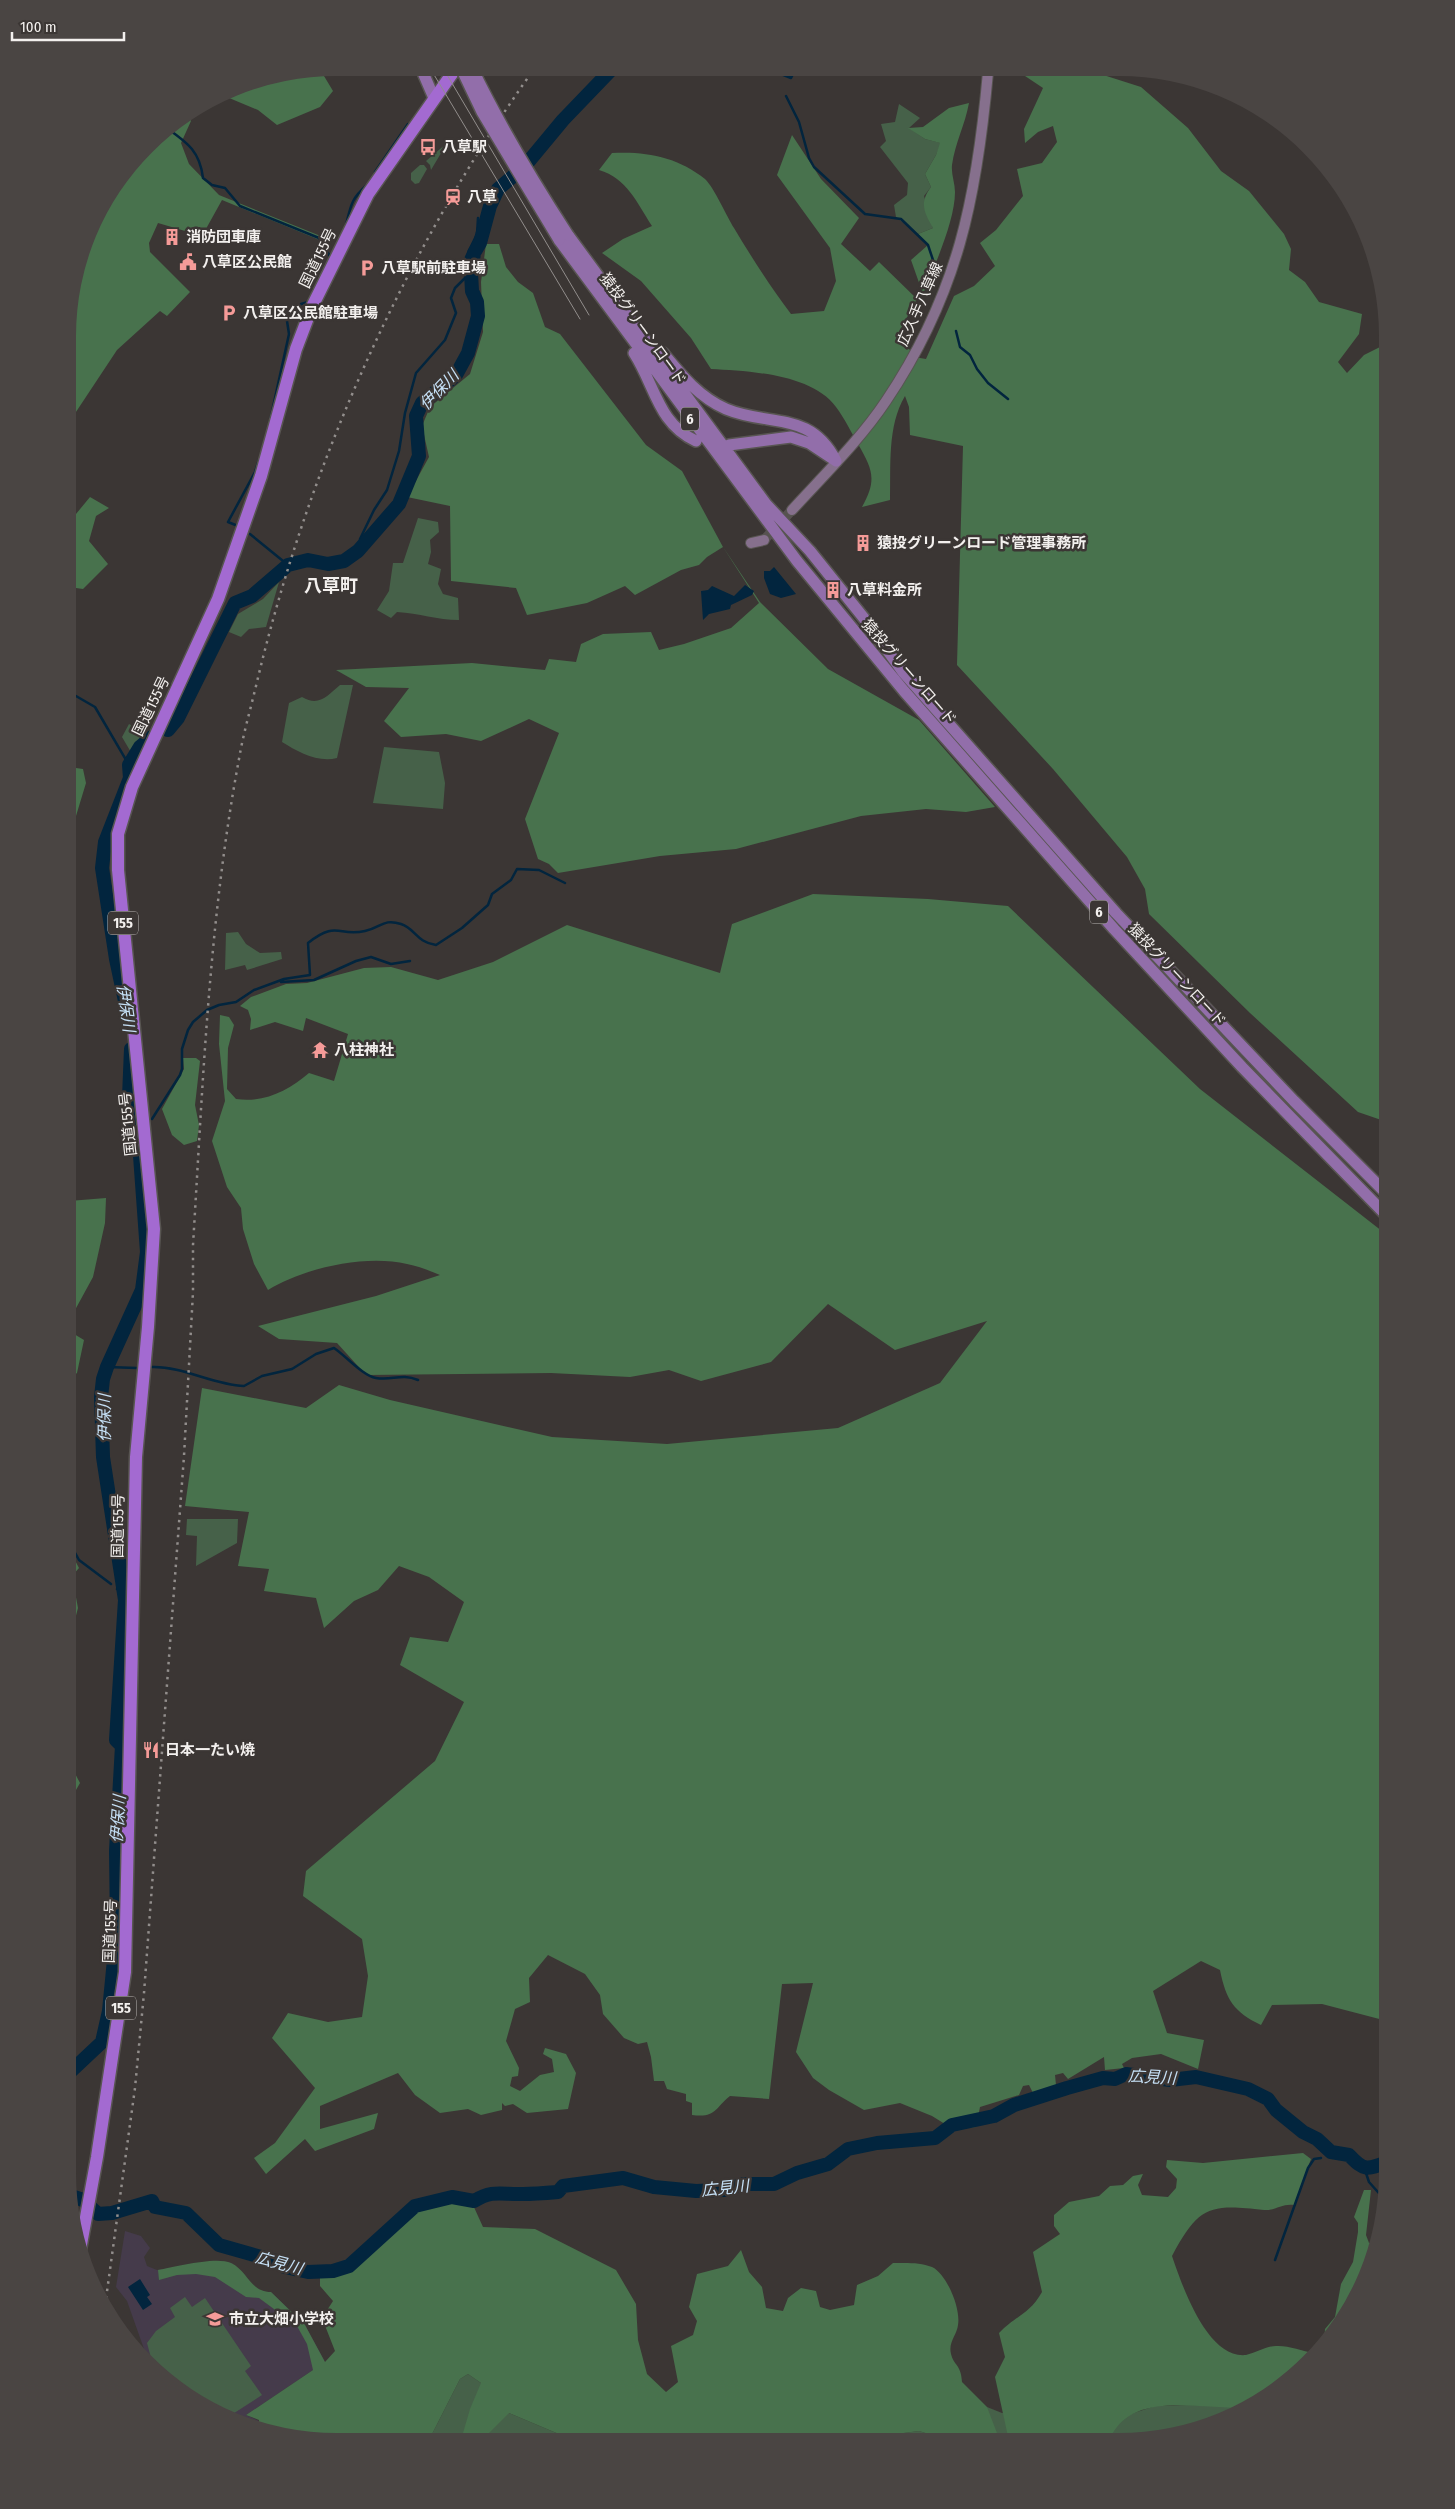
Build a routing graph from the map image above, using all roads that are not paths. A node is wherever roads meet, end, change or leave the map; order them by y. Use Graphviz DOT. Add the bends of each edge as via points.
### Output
graph roads {
  1 [pos="424,76"];
  2 [pos="450,76"];
  3 [pos="465,76"];
  4 [pos="476,76"];
  5 [pos="988,76"];
  6 [pos="434,98"];
  7 [pos="564,237"];
  8 [pos="595,272"];
  9 [pos="623,327"];
  10 [pos="696,441"];
  11 [pos="729,445"];
  12 [pos="836,461"];
  13 [pos="792,510"];
  14 [pos="764,540"];
  15 [pos="751,544"];
  16 [pos="1379,1186"];
  17 [pos="1379,1208"];
  18 [pos="83,2233"];
  1 -- 6 [label="main road"];
  2 -- 6 [label="highway, 国道155号 / 155"];
  3 -- 7 [label="main road, 猿投グリーンロード / 6, bridge" via="482,112"];
  4 -- 7 [label="main road, 猿投グリーンロード / 6, bridge"];
  5 -- 12 [label="main road, 広久手八草線" via="984,122 970,204 942,298 914,357 885,402"];
  6 -- 18 [label="highway, 国道155号 / 155" via="368,194 312,307 296,349 261,476 218,599 132,787 118,834 118,870 154,1229 136,1457 125,1972"];
  7 -- 8 [label="main road, 猿投グリーンロード / 6"];
  7 -- 9 [label="main road, 猿投グリーンロード / 6"];
  8 -- 12 [label="main road" via="697,391 727,409 781,419 798,426 828,445"];
  8 -- 16 [label="main road, 猿投グリーンロード / 6" via="766,504 815,558 903,672 1135,933"];
  9 -- 10 [label="main road" via="665,416 683,434"];
  9 -- 17 [label="main road, 猿投グリーンロード / 6" via="797,561 904,691 1120,936"];
  11 -- 12 [label="main road" via="791,437 809,443"];
  12 -- 13 [label="main road, 広久手八草線"];
  14 -- 15 [label="main road"];
}
